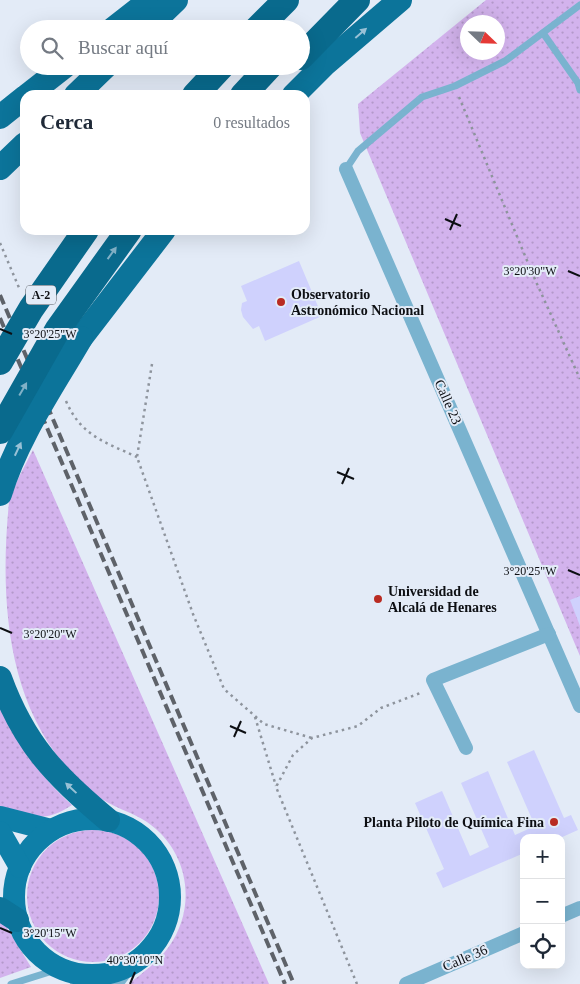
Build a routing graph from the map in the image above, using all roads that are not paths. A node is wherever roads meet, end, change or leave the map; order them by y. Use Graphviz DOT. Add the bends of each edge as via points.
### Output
graph roads {
  1 [pos="150,0"];
  2 [pos="176,0"];
  3 [pos="286,0"];
  4 [pos="340,0"];
  5 [pos="357,0"];
  6 [pos="400,0"];
  7 [pos="580,5"];
  8 [pos="124,20"];
  9 [pos="155,20"];
  10 [pos="265,20"];
  11 [pos="310,26"];
  12 [pos="543,33"];
  13 [pos="310,48"];
  14 [pos="53,75"];
  15 [pos="97,75"];
  16 [pos="214,75"];
  17 [pos="262,75"];
  18 [pos="284,75"];
  19 [pos="34,90"];
  20 [pos="81,90"];
  21 [pos="200,90"];
  22 [pos="248,90"];
  23 [pos="270,90"];
  24 [pos="299,90"];
  25 [pos="580,90"];
  26 [pos="20,101"];
  27 [pos="0,117"];
  28 [pos="20,149"];
  29 [pos="2,166"];
  30 [pos="346,169"];
  31 [pos="83,235"];
  32 [pos="125,235"];
  33 [pos="149,235"];
  34 [pos="160,235"];
  35 [pos="81,338"];
  36 [pos="0,362"];
  37 [pos="0,431"];
  38 [pos="0,494"];
  39 [pos="549,634"];
  40 [pos="0,678"];
  41 [pos="580,706"];
  42 [pos="466,748"];
  43 [pos="0,818"];
  44 [pos="108,820"];
  45 [pos="51,830"];
  46 [pos="0,832"];
  47 [pos="20,867"];
  48 [pos="580,908"];
  49 [pos="8,914"];
  50 [pos="565,914"];
  51 [pos="520,935"];
  52 [pos="69,975"];
  53 [pos="122,976"];
  54 [pos="11,984"];
  55 [pos="406,984"];
  1 -- 8 [label="highway"];
  2 -- 9 [label="highway"];
  3 -- 10 [label="highway"];
  4 -- 11 [label="highway"];
  5 -- 13 [label="highway"];
  24 -- 6 [label="highway, one-way"];
  7 -- 12 [label="lane"];
  12 -- 25 [label="lane" via="578,82"];
  12 -- 30 [label="lane" via="505,60 455,86 422,96 358,151"];
  14 -- 19 [label="highway"];
  15 -- 20 [label="highway"];
  16 -- 21 [label="highway"];
  17 -- 22 [label="highway"];
  18 -- 23 [label="highway"];
  26 -- 27 [label="highway"];
  28 -- 29 [label="highway"];
  30 -- 39 [label="street, Calle 23"];
  31 -- 36 [label="highway, A-2, bridge" via="31,309"];
  37 -- 32 [label="highway, A-2, one-way, bridge" via="58,329"];
  33 -- 35 [label="highway" via="106,294"];
  34 -- 35 [label="highway"];
  38 -- 35 [label="highway, one-way, bridge" via="23,439"];
  39 -- 41 [label="street, Calle 23"];
  39 -- 42 [label="street" via="433,680"];
  44 -- 40 [label="highway, one-way" via="49,767 24,731"];
  43 -- 45 [label="main road"];
  44 -- 45 [label="main road" via="89,818"];
  44 -- 53 [label="main road" via="131,828 150,843 164,864 171,887 170,911 162,934 148,954"];
  45 -- 47 [label="main road" via="32,846"];
  46 -- 47 [label="main road"];
  47 -- 49 [label="main road" via="14,902"];
  48 -- 50 [label="street"];
  49 -- 52 [label="main road" via="40,957"];
  51 -- 55 [label="street, Calle 36"];
  52 -- 53 [label="main road"];
  52 -- 54 [label="lane"];
}
